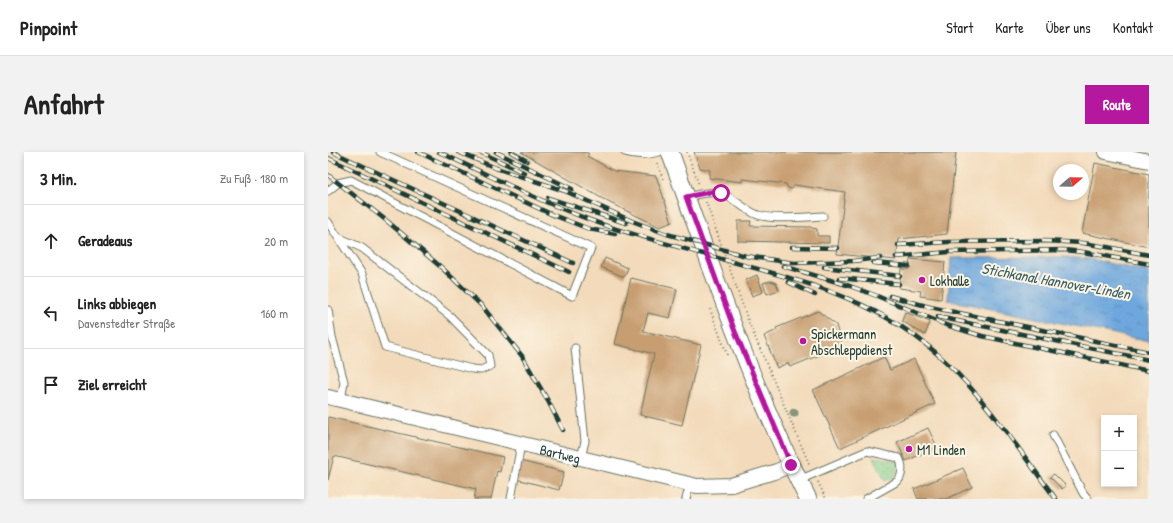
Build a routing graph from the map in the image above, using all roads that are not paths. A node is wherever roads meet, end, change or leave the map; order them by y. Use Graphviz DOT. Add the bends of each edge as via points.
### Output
graph roads {
  1 [pos="380,152"];
  2 [pos="625,152"];
  3 [pos="659,152"];
  4 [pos="670,152"];
  5 [pos="1107,152"];
  6 [pos="1149,161"];
  7 [pos="328,191"];
  8 [pos="694,195"];
  9 [pos="823,216"];
  10 [pos="328,222"];
  11 [pos="338,236"];
  12 [pos="328,310"];
  13 [pos="328,328"];
  14 [pos="332,337"];
  15 [pos="575,348"];
  16 [pos="334,399"];
  17 [pos="1053,435"];
  18 [pos="521,444"];
  19 [pos="581,458"];
  20 [pos="791,465"];
  21 [pos="806,477"];
  22 [pos="690,484"];
  23 [pos="511,499"];
  24 [pos="686,499"];
  25 [pos="808,499"];
  26 [pos="866,499"];
  27 [pos="1088,499"];
  1 -- 7 [label="lane" via="592,248 572,296 351,180 338,183"];
  2 -- 3 [label="lane" via="633,155 650,155"];
  4 -- 8 [label="street"];
  5 -- 6 [label="street"];
  8 -- 9 [label="lane" via="721,193 758,215"];
  8 -- 20 [label="street" via="734,329"];
  10 -- 11 [label="lane"];
  11 -- 11 [label="lane" via="362,248 450,316 488,355 490,366 481,370 472,369 385,347 362,274"];
  12 -- 14 [label="lane"];
  13 -- 14 [label="lane"];
  14 -- 16 [label="lane" via="344,382"];
  15 -- 19 [label="lane" via="585,441"];
  16 -- 18 [label="street, Bartweg"];
  17 -- 27 [label="lane"];
  18 -- 19 [label="street, Bartweg"];
  18 -- 23 [label="lane"];
  19 -- 22 [label="street, Bartweg"];
  20 -- 21 [label="street"];
  20 -- 22 [label="street, Bartweg" via="731,486"];
  21 -- 25 [label="street"];
  21 -- 26 [label="lane" via="867,451 899,458 902,468 898,481"];
  22 -- 24 [label="lane"];
}
